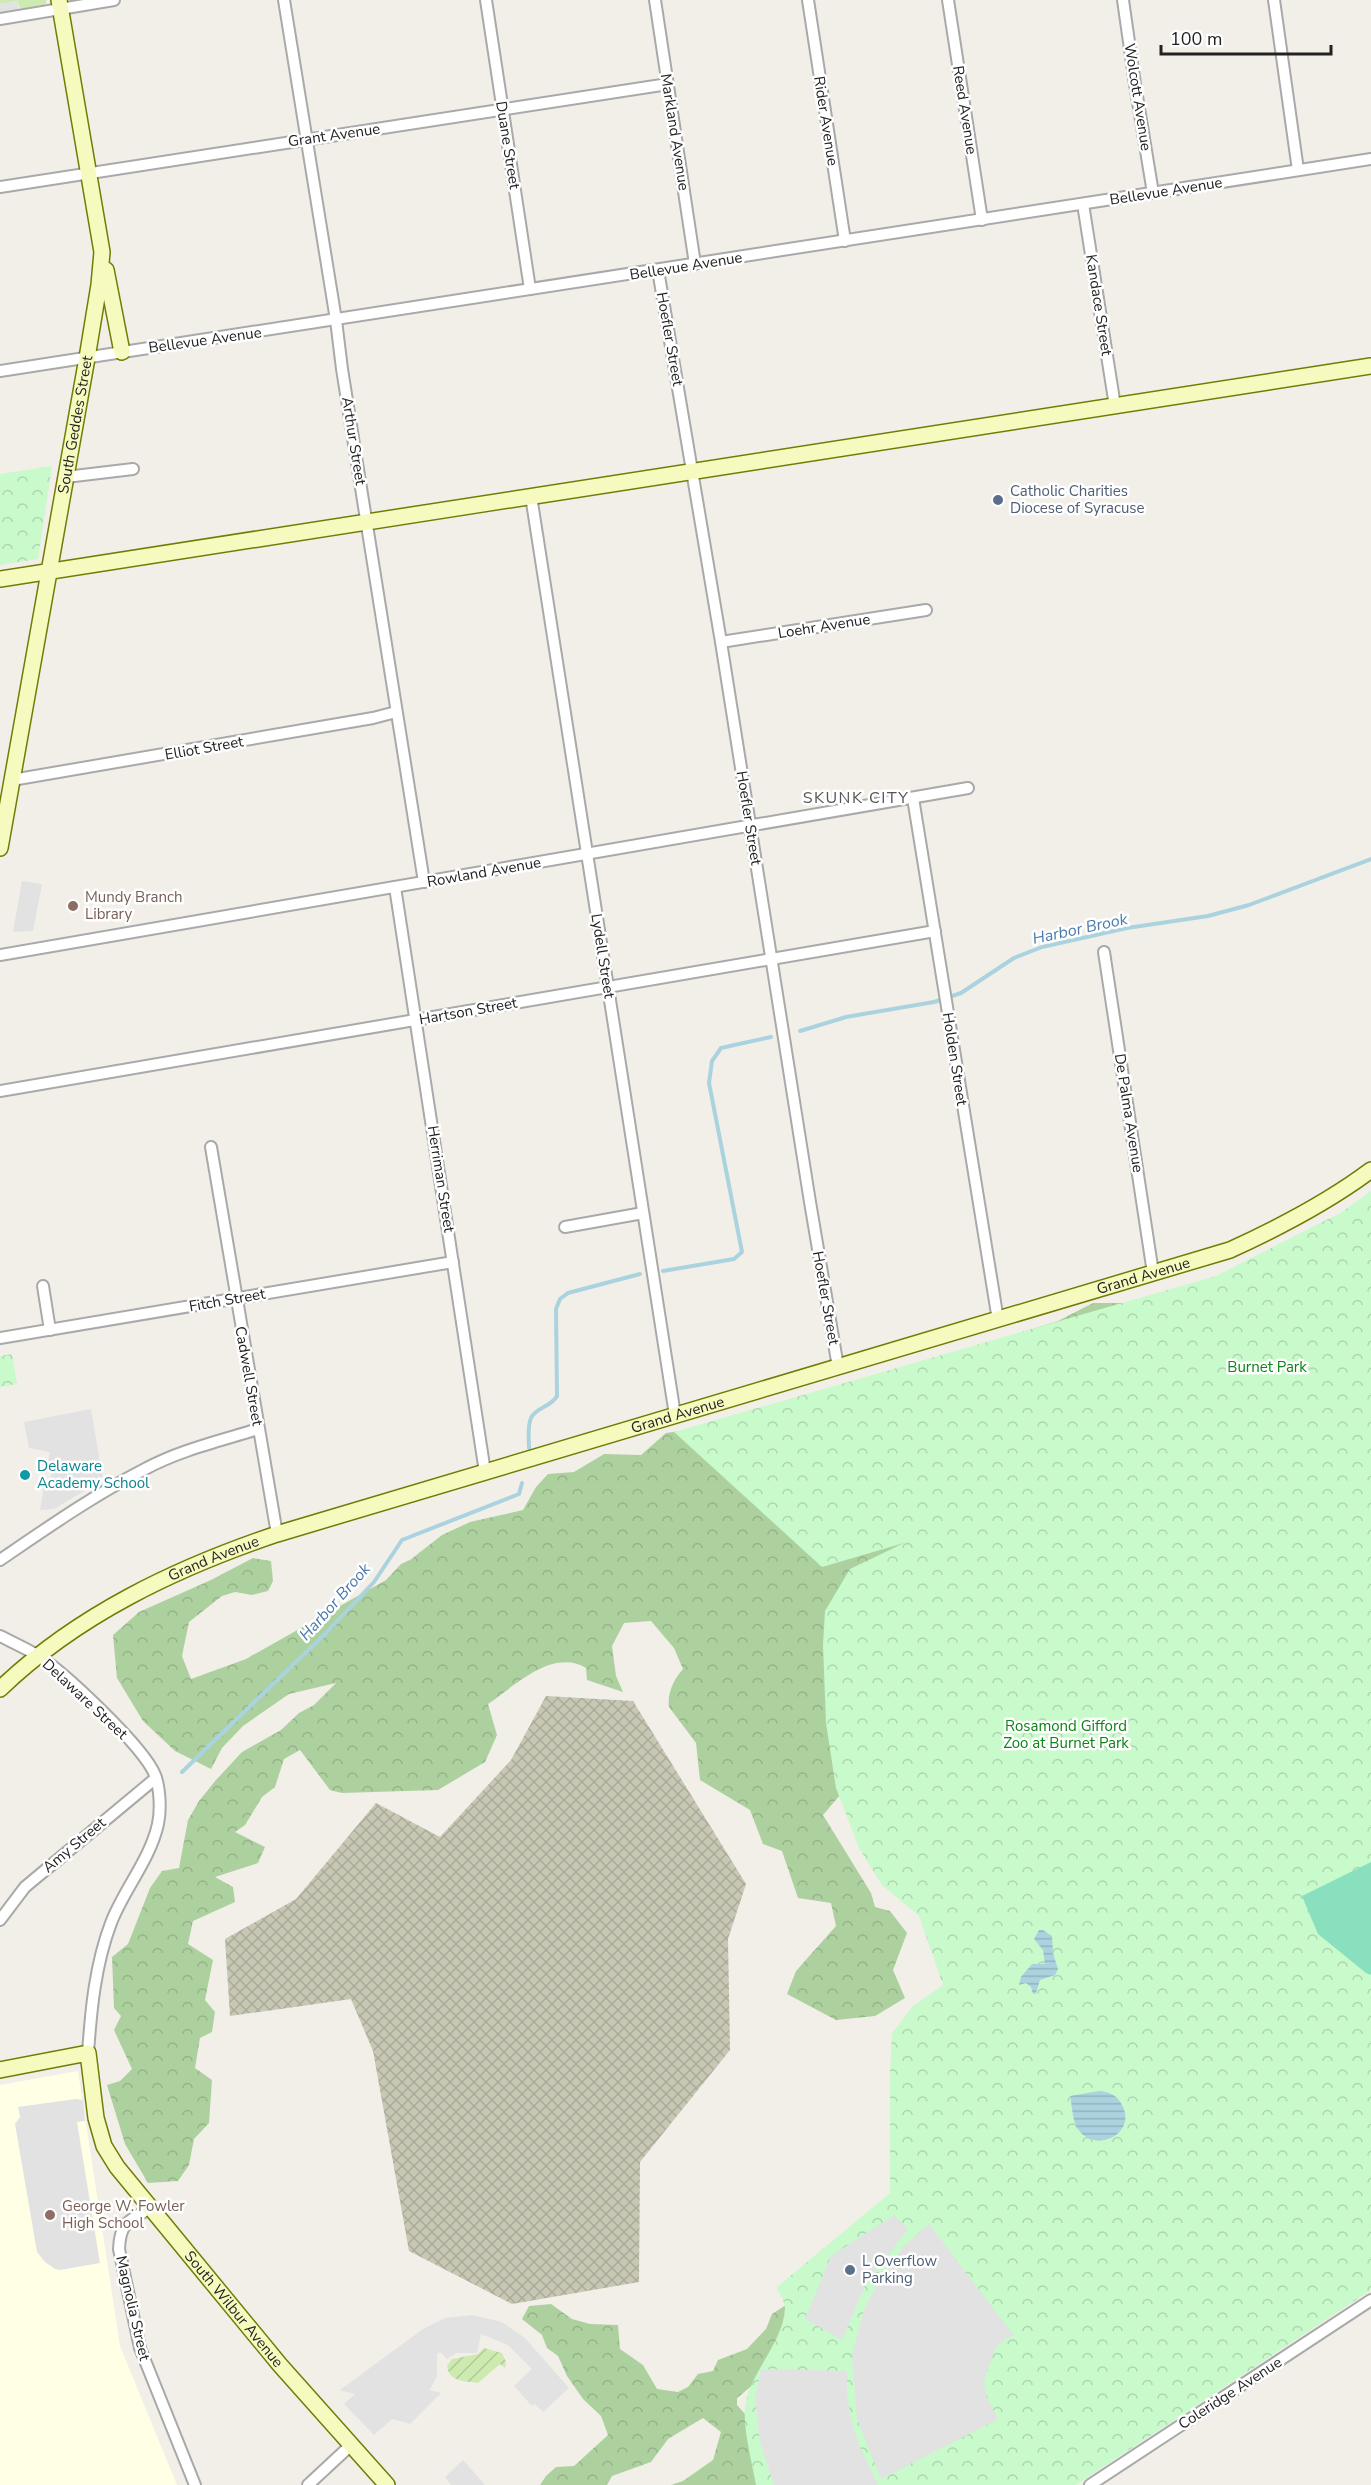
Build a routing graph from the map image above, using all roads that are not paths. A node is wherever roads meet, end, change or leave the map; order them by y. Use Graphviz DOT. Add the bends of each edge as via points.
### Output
graph roads {
  1 [pos="114,0"];
  2 [pos="284,0"];
  3 [pos="486,0"];
  4 [pos="655,0"];
  5 [pos="808,0"];
  6 [pos="948,0"];
  7 [pos="1123,0"];
  8 [pos="1274,0"];
  9 [pos="60,5"];
  10 [pos="0,19"];
  11 [pos="668,84"];
  12 [pos="502,110"];
  13 [pos="307,138"];
  14 [pos="1371,159"];
  15 [pos="1298,170"];
  16 [pos="88,174"];
  17 [pos="0,187"];
  18 [pos="1153,193"];
  19 [pos="1083,204"];
  20 [pos="982,220"];
  21 [pos="845,241"];
  22 [pos="102,252"];
  23 [pos="695,264"];
  24 [pos="658,270"];
  25 [pos="530,289"];
  26 [pos="336,320"];
  27 [pos="122,352"];
  28 [pos="87,358"];
  29 [pos="1371,366"];
  30 [pos="0,371"];
  31 [pos="1115,406"];
  32 [pos="133,469"];
  33 [pos="692,471"];
  34 [pos="66,477"];
  35 [pos="531,496"];
  36 [pos="367,521"];
  37 [pos="48,571"];
  38 [pos="0,579"];
  39 [pos="926,610"];
  40 [pos="721,642"];
  41 [pos="396,712"];
  42 [pos="12,780"];
  43 [pos="968,788"];
  44 [pos="913,798"];
  45 [pos="4,806"];
  46 [pos="750,826"];
  47 [pos="0,848"];
  48 [pos="586,854"];
  49 [pos="424,882"];
  50 [pos="395,887"];
  51 [pos="935,931"];
  52 [pos="1104,952"];
  53 [pos="0,955"];
  54 [pos="771,959"];
  55 [pos="608,988"];
  56 [pos="416,1020"];
  57 [pos="0,1091"];
  58 [pos="211,1147"];
  59 [pos="1371,1170"];
  60 [pos="643,1213"];
  61 [pos="565,1227"];
  62 [pos="453,1262"];
  63 [pos="1154,1273"];
  64 [pos="43,1286"];
  65 [pos="235,1299"];
  66 [pos="998,1320"];
  67 [pos="50,1330"];
  68 [pos="0,1338"];
  69 [pos="838,1367"];
  70 [pos="675,1415"];
  71 [pos="258,1429"];
  72 [pos="485,1472"];
  73 [pos="277,1534"];
  74 [pos="0,1560"];
  75 [pos="0,1636"];
  76 [pos="37,1655"];
  77 [pos="0,1689"];
  78 [pos="156,1778"];
  79 [pos="0,1920"];
  80 [pos="88,2054"];
  81 [pos="0,2070"];
  82 [pos="150,2208"];
  83 [pos="1371,2300"];
  84 [pos="351,2445"];
  85 [pos="195,2485"];
  86 [pos="308,2485"];
  87 [pos="387,2485"];
  88 [pos="1089,2485"];
  1 -- 9 [label="street"];
  2 -- 13 [label="street, Arthur Street"];
  3 -- 12 [label="street, Duane Street"];
  4 -- 11 [label="street, Markland Avenue"];
  5 -- 21 [label="street, Rider Avenue"];
  6 -- 20 [label="street, Reed Avenue"];
  7 -- 18 [label="street, Wolcott Avenue"];
  8 -- 15 [label="street"];
  9 -- 10 [label="street"];
  9 -- 16 [label="main road, South Geddes Street"];
  11 -- 12 [label="street, Grant Avenue"];
  11 -- 23 [label="street, Markland Avenue"];
  12 -- 13 [label="street, Grant Avenue"];
  12 -- 25 [label="street, Duane Street"];
  13 -- 16 [label="street, Grant Avenue"];
  13 -- 26 [label="street, Arthur Street"];
  14 -- 15 [label="street, Bellevue Avenue"];
  15 -- 18 [label="street, Bellevue Avenue"];
  16 -- 17 [label="street, Grant Avenue"];
  16 -- 22 [label="main road, South Geddes Street"];
  18 -- 19 [label="street, Bellevue Avenue"];
  19 -- 20 [label="street, Bellevue Avenue"];
  19 -- 31 [label="street, Kandace Street"];
  20 -- 21 [label="street, Bellevue Avenue"];
  21 -- 23 [label="street, Bellevue Avenue"];
  22 -- 27 [label="main road"];
  22 -- 28 [label="main road, South Geddes Street"];
  23 -- 24 [label="street, Bellevue Avenue"];
  24 -- 25 [label="street, Bellevue Avenue"];
  24 -- 33 [label="street, Hoefler Street"];
  25 -- 26 [label="street, Bellevue Avenue"];
  26 -- 27 [label="street, Bellevue Avenue"];
  26 -- 36 [label="street, Arthur Street"];
  27 -- 28 [label="street, Bellevue Avenue"];
  28 -- 30 [label="street, Bellevue Avenue"];
  28 -- 34 [label="main road, South Geddes Street"];
  29 -- 31 [label="main road"];
  31 -- 33 [label="main road"];
  32 -- 34 [label="street"];
  33 -- 35 [label="main road"];
  33 -- 40 [label="street, Hoefler Street"];
  34 -- 37 [label="main road, South Geddes Street"];
  35 -- 36 [label="main road"];
  35 -- 48 [label="street, Lydell Street"];
  36 -- 37 [label="main road"];
  36 -- 41 [label="street, Arthur Street"];
  37 -- 38 [label="main road"];
  37 -- 42 [label="main road, South Geddes Street"];
  39 -- 40 [label="street, Loehr Avenue"];
  40 -- 46 [label="street, Hoefler Street"];
  41 -- 42 [label="street, Elliot Street"];
  41 -- 49 [label="street, Arthur Street"];
  42 -- 45 [label="main road, South Geddes Street"];
  43 -- 44 [label="street, Rowland Avenue"];
  44 -- 46 [label="street, Rowland Avenue"];
  44 -- 51 [label="street, Holden Street"];
  45 -- 47 [label="main road, South Geddes Street"];
  46 -- 48 [label="street, Rowland Avenue"];
  46 -- 54 [label="street, Hoefler Street"];
  48 -- 49 [label="street, Rowland Avenue"];
  48 -- 55 [label="street, Lydell Street"];
  49 -- 50 [label="street, Rowland Avenue"];
  50 -- 53 [label="street, Rowland Avenue"];
  50 -- 56 [label="street, Herriman Street"];
  51 -- 54 [label="street, Hartson Street"];
  51 -- 66 [label="street, Holden Street"];
  52 -- 63 [label="street, De Palma Avenue"];
  54 -- 55 [label="street, Hartson Street"];
  54 -- 69 [label="street, Hoefler Street"];
  55 -- 56 [label="street, Hartson Street"];
  55 -- 60 [label="street, Lydell Street"];
  56 -- 57 [label="street, Hartson Street"];
  56 -- 62 [label="street, Herriman Street"];
  58 -- 65 [label="street, Cadwell Street"];
  59 -- 63 [label="main road, Grand Avenue" via="1253,1240"];
  60 -- 61 [label="street"];
  60 -- 70 [label="street, Lydell Street"];
  62 -- 65 [label="street, Fitch Street"];
  62 -- 72 [label="street, Herriman Street"];
  63 -- 66 [label="main road, Grand Avenue"];
  64 -- 67 [label="street"];
  65 -- 67 [label="street, Fitch Street"];
  65 -- 71 [label="street, Cadwell Street"];
  66 -- 69 [label="main road, Grand Avenue"];
  67 -- 68 [label="street, Fitch Street"];
  69 -- 70 [label="main road, Grand Avenue"];
  70 -- 72 [label="main road, Grand Avenue"];
  71 -- 73 [label="street, Cadwell Street"];
  71 -- 74 [label="street" via="144,1469"];
  72 -- 73 [label="main road, Grand Avenue"];
  73 -- 76 [label="main road, Grand Avenue" via="220,1553 155,1582"];
  75 -- 76 [label="street, Delaware Street"];
  76 -- 77 [label="main road, Grand Avenue"];
  76 -- 78 [label="street, Delaware Street" via="107,1716 143,1755"];
  78 -- 79 [label="street, Amy Street" via="25,1887"];
  78 -- 80 [label="street, South Wilbur Avenue" via="158,1824 150,1850 111,1922 91,2008"];
  80 -- 81 [label="main road"];
  80 -- 82 [label="main road, South Wilbur Avenue" via="96,2118 104,2146"];
  82 -- 84 [label="main road, South Wilbur Avenue"];
  82 -- 85 [label="street, Magnolia Street" via="126,2223 120,2233 119,2249 140,2348"];
  83 -- 88 [label="street, Coleridge Avenue"];
  84 -- 86 [label="street"];
  84 -- 87 [label="main road, South Wilbur Avenue"];
}
